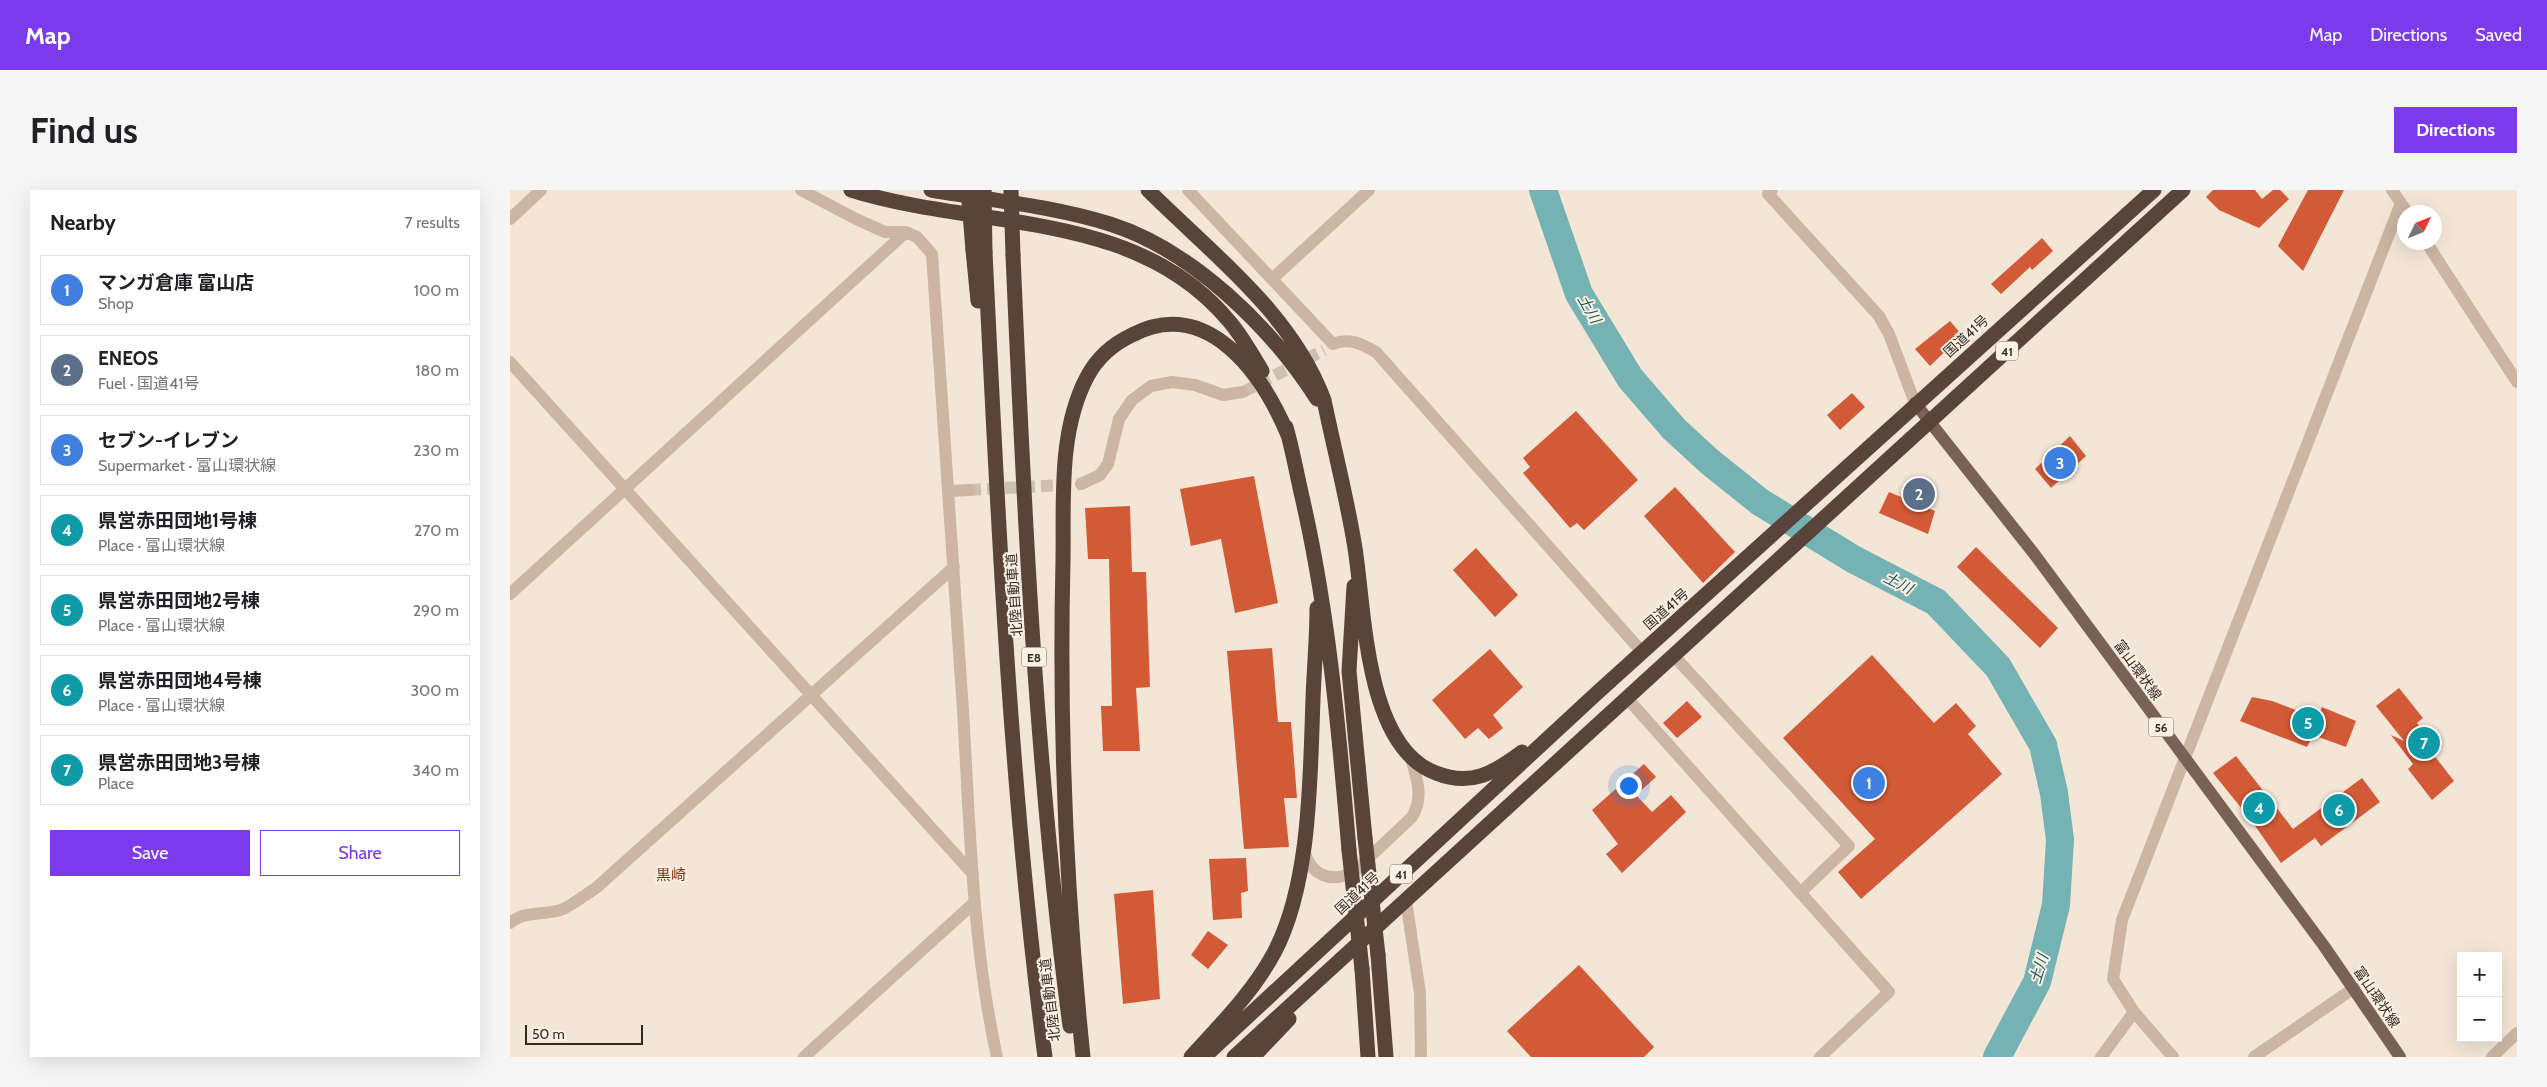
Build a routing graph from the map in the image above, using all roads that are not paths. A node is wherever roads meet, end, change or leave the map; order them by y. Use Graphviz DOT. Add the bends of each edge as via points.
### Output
graph roads {
  1 [pos="541,190"];
  2 [pos="801,190"];
  3 [pos="851,190"];
  4 [pos="931,190"];
  5 [pos="968,190"];
  6 [pos="984,190"];
  7 [pos="1011,190"];
  8 [pos="1148,190"];
  9 [pos="1188,190"];
  10 [pos="1369,190"];
  11 [pos="1772,190"];
  12 [pos="2154,190"];
  13 [pos="2183,190"];
  14 [pos="2392,190"];
  15 [pos="2402,205"];
  16 [pos="510,219"];
  17 [pos="2397,226"];
  18 [pos="906,232"];
  19 [pos="2431,250"];
  20 [pos="979,251"];
  21 [pos="1272,279"];
  22 [pos="510,362"];
  23 [pos="2517,382"];
  24 [pos="1244,392"];
  25 [pos="1916,403"];
  26 [pos="1931,420"];
  27 [pos="1329,422"];
  28 [pos="1288,435"];
  29 [pos="1081,484"];
  30 [pos="624,488"];
  31 [pos="968,490"];
  32 [pos="950,491"];
  33 [pos="1355,547"];
  34 [pos="1316,558"];
  35 [pos="954,567"];
  36 [pos="510,594"];
  37 [pos="1642,652"];
  38 [pos="1674,656"];
  39 [pos="1598,692"];
  40 [pos="812,695"];
  41 [pos="1627,698"];
  42 [pos="1411,758"];
  43 [pos="2184,759"];
  44 [pos="1304,842"];
  45 [pos="973,874"];
  46 [pos="1801,892"];
  47 [pos="1406,901"];
  48 [pos="975,902"];
  49 [pos="510,923"];
  50 [pos="2354,988"];
  51 [pos="2134,1012"];
  52 [pos="2517,1033"];
  53 [pos="804,1057"];
  54 [pos="997,1057"];
  55 [pos="1045,1057"];
  56 [pos="1074,1057"];
  57 [pos="1083,1057"];
  58 [pos="1191,1057"];
  59 [pos="1204,1057"];
  60 [pos="1234,1057"];
  61 [pos="1252,1057"];
  62 [pos="1368,1057"];
  63 [pos="1386,1057"];
  64 [pos="1421,1057"];
  65 [pos="1820,1057"];
  66 [pos="2101,1057"];
  67 [pos="2173,1057"];
  68 [pos="2254,1057"];
  69 [pos="2400,1057"];
  70 [pos="2492,1057"];
  1 -- 16 [label="street"];
  2 -- 18 [label="street" via="885,232"];
  3 -- 28 [label="highway" via="917,207 1074,232 1146,256 1174,272 1228,320 1265,376"];
  4 -- 27 [label="highway" via="1072,214 1127,231 1171,252 1220,288 1280,351 1312,391"];
  5 -- 20 [label="highway, bridge"];
  6 -- 20 [label="highway, 北陸自動車道 / E8, bridge"];
  7 -- 56 [label="highway, 北陸自動車道 / E8, bridge" via="1039,730 1052,878"];
  8 -- 27 [label="highway" via="1244,283 1286,331 1316,380"];
  9 -- 21 [label="street"];
  10 -- 21 [label="street"];
  11 -- 25 [label="street" via="1768,194 1879,316"];
  12 -- 25 [label="highway, 国道41号 / 41"];
  13 -- 26 [label="highway, 41"];
  14 -- 15 [label="street"];
  17 -- 43 [label="street"];
  18 -- 30 [label="street"];
  18 -- 32 [label="street" via="917,237 932,254"];
  19 -- 23 [label="street"];
  20 -- 55 [label="highway, 北陸自動車道 / E8" via="1025,874"];
  21 -- 37 [label="street" via="1328,347 1340,341 1356,341 1376,352"];
  22 -- 30 [label="street"];
  24 -- 29 [label="street" via="1223,395 1195,385 1172,382 1150,386 1132,400 1119,419 1108,464 1100,475"];
  25 -- 26 [label="main road, 富山環状線 / 56"];
  25 -- 37 [label="highway, 国道41号 / 41"];
  26 -- 38 [label="highway, 41"];
  26 -- 43 [label="main road, 富山環状線 / 56" via="2035,555"];
  27 -- 33 [label="highway"];
  28 -- 34 [label="highway"];
  28 -- 57 [label="highway" via="1264,387 1236,352 1219,339 1180,325 1159,325 1120,341 1102,356 1078,396 1065,462 1061,620 1062,735 1071,936"];
  30 -- 36 [label="street"];
  30 -- 40 [label="street"];
  31 -- 32 [label="street"];
  32 -- 35 [label="street"];
  33 -- 42 [label="highway" via="1376,684 1385,716"];
  33 -- 63 [label="highway, bridge" via="1349,671"];
  34 -- 44 [label="highway" via="1317,614"];
  34 -- 62 [label="highway, bridge" via="1335,694"];
  35 -- 40 [label="street"];
  35 -- 45 [label="street"];
  37 -- 39 [label="highway, 国道41号 / 41"];
  38 -- 41 [label="highway, 41"];
  38 -- 46 [label="street" via="1849,846"];
  39 -- 42 [label="highway" via="1520,754 1487,774 1468,780 1448,778 1429,771"];
  39 -- 59 [label="highway, 国道41号 / 41"];
  40 -- 45 [label="street"];
  40 -- 49 [label="street" via="596,888 562,910 532,914"];
  41 -- 46 [label="street"];
  41 -- 47 [label="highway, 41"];
  42 -- 44 [label="street" via="1418,784 1417,808 1412,817 1356,870 1335,879 1320,875 1308,861"];
  43 -- 50 [label="main road, 富山環状線 / 56"];
  43 -- 51 [label="street" via="2122,920 2113,979"];
  44 -- 58 [label="highway" via="1299,883 1289,919 1274,953 1256,983"];
  45 -- 48 [label="street"];
  46 -- 65 [label="street" via="1889,992"];
  47 -- 60 [label="highway, 41"];
  47 -- 61 [label="highway"];
  47 -- 64 [label="street" via="1420,993"];
  48 -- 53 [label="street"];
  48 -- 54 [label="street" via="989,1020"];
  50 -- 68 [label="street"];
  50 -- 69 [label="main road, 富山環状線 / 56"];
  51 -- 66 [label="street"];
  51 -- 67 [label="street"];
  52 -- 70 [label="street"];
}
